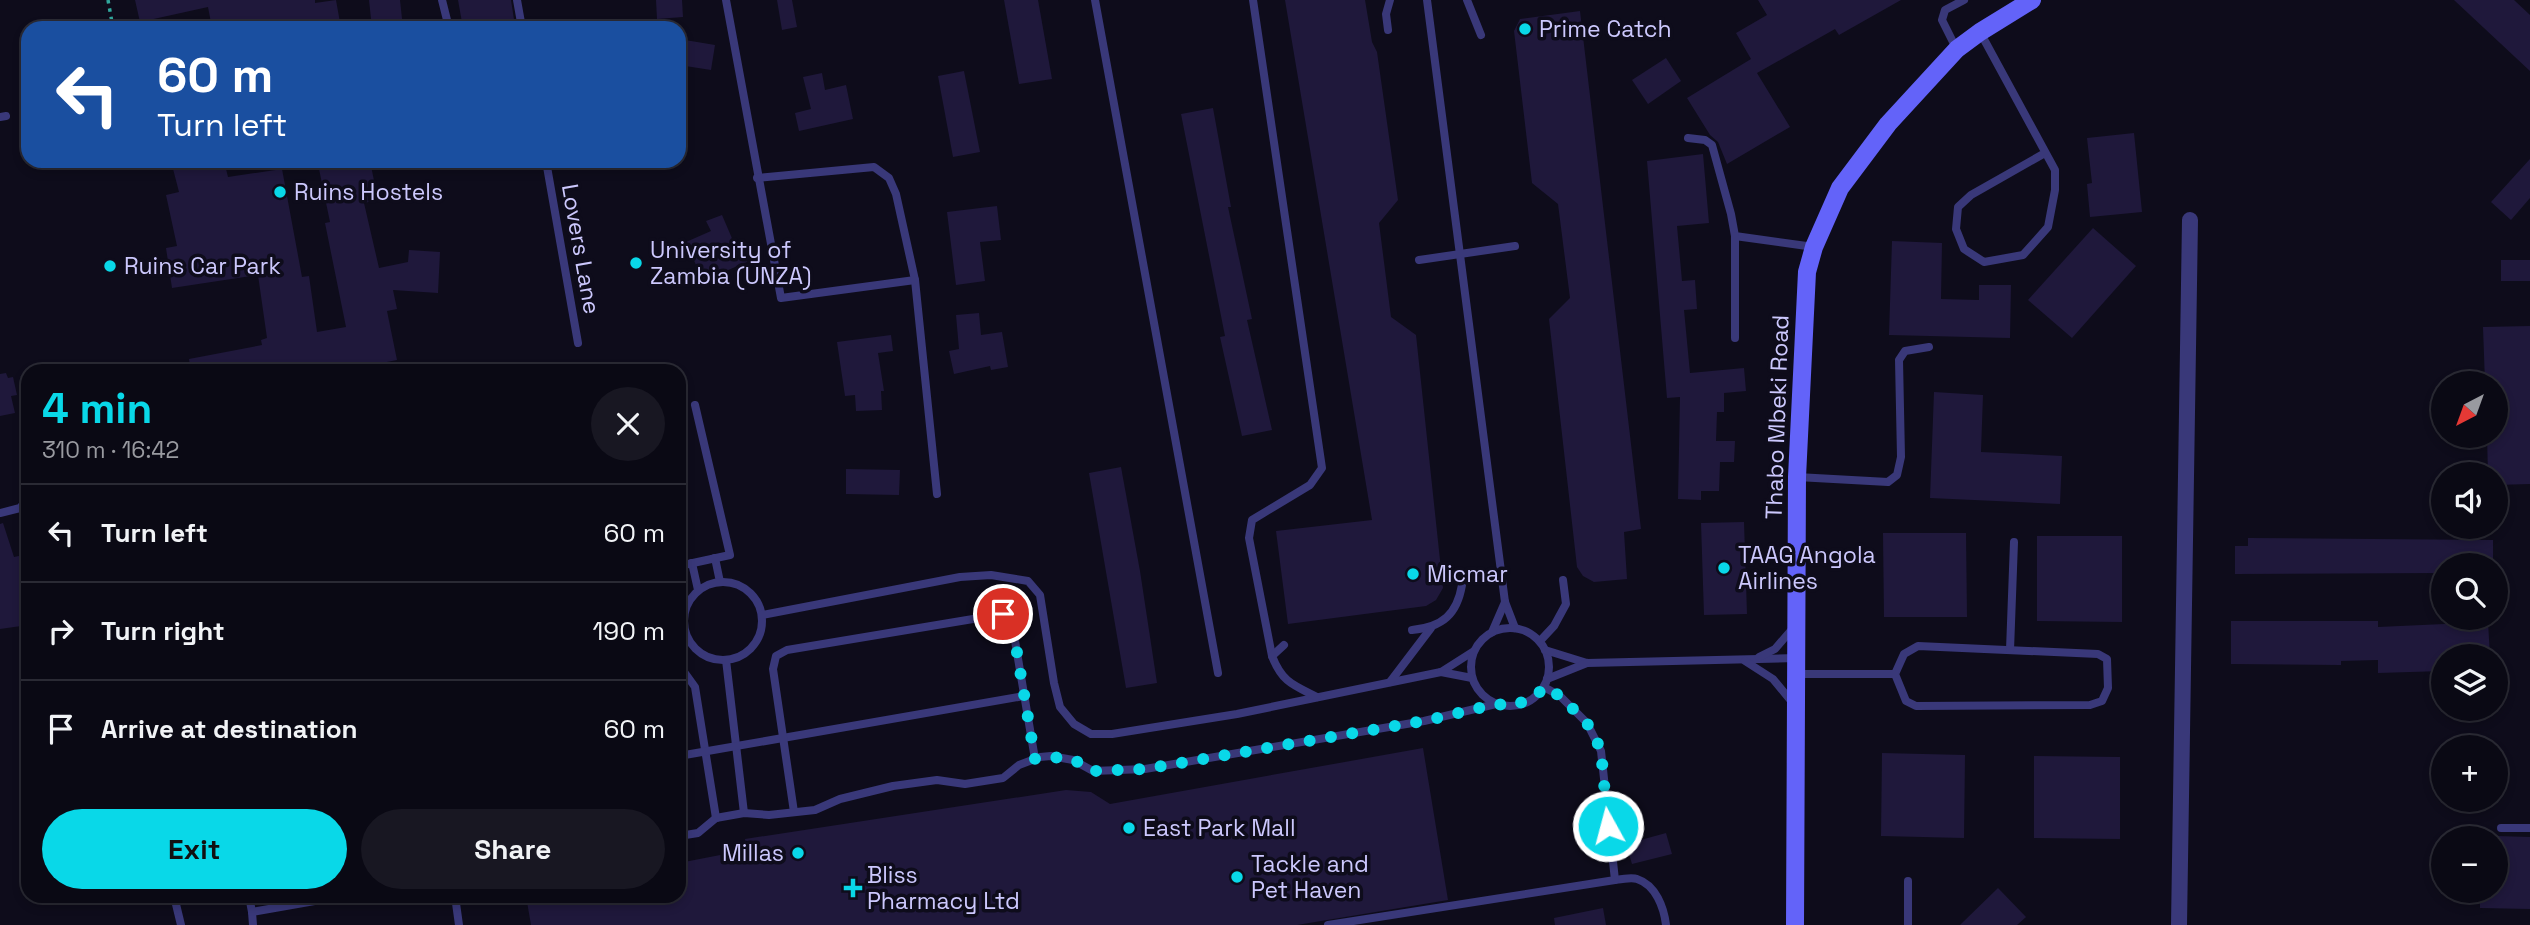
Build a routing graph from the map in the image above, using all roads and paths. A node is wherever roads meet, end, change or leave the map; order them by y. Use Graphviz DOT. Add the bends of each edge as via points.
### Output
graph roads {
  1 [pos="108,0"];
  2 [pos="442,0"];
  3 [pos="517,0"];
  4 [pos="726,0"];
  5 [pos="1095,0"];
  6 [pos="1253,0"];
  7 [pos="1390,0"];
  8 [pos="1427,0"];
  9 [pos="1467,0"];
  10 [pos="1964,0"];
  11 [pos="2032,0"];
  12 [pos="112,21"];
  13 [pos="447,21"];
  14 [pos="521,21"];
  15 [pos="1388,30"];
  16 [pos="1980,32"];
  17 [pos="1481,34"];
  18 [pos="1957,49"];
  19 [pos="1688,138"];
  20 [pos="2045,153"];
  21 [pos="547,168"];
  22 [pos="757,178"];
  23 [pos="2190,220"];
  24 [pos="1735,236"];
  25 [pos="1515,247"];
  26 [pos="1814,247"];
  27 [pos="1460,254"];
  28 [pos="1419,260"];
  29 [pos="915,281"];
  30 [pos="1735,338"];
  31 [pos="578,343"];
  32 [pos="1928,346"];
  33 [pos="695,405"];
  34 [pos="1797,477"];
  35 [pos="937,494"];
  36 [pos="21,511"];
  37 [pos="0,513"];
  38 [pos="2014,542"];
  39 [pos="715,558"];
  40 [pos="692,563"];
  41 [pos="686,564"];
  42 [pos="1563,580"];
  43 [pos="720,582"];
  44 [pos="1462,585"];
  45 [pos="698,590"];
  46 [pos="1505,602"];
  47 [pos="686,605"];
  48 [pos="762,615"];
  49 [pos="1797,623"];
  50 [pos="1432,625"];
  51 [pos="1516,628"];
  52 [pos="1412,631"];
  53 [pos="1492,632"];
  54 [pos="686,635"];
  55 [pos="1540,641"];
  56 [pos="1284,645"];
  57 [pos="1545,650"];
  58 [pos="2010,650"];
  59 [pos="1474,651"];
  60 [pos="1272,656"];
  61 [pos="1742,659"];
  62 [pos="726,660"];
  63 [pos="1587,663"];
  64 [pos="1797,666"];
  65 [pos="1441,672"];
  66 [pos="1218,673"];
  67 [pos="1895,674"];
  68 [pos="686,675"];
  69 [pos="1472,678"];
  70 [pos="1390,682"];
  71 [pos="1545,683"];
  72 [pos="1024,696"];
  73 [pos="1317,697"];
  74 [pos="1496,704"];
  75 [pos="1796,707"];
  76 [pos="783,738"];
  77 [pos="736,746"];
  78 [pos="705,751"];
  79 [pos="686,755"];
  80 [pos="1035,759"];
  81 [pos="794,812"];
  82 [pos="744,813"];
  83 [pos="716,818"];
  84 [pos="2508,828"];
  85 [pos="2530,828"];
  86 [pos="686,835"];
  87 [pos="1615,880"];
  88 [pos="1908,881"];
  89 [pos="175,903"];
  90 [pos="250,903"];
  91 [pos="303,903"];
  92 [pos="456,903"];
  93 [pos="252,912"];
  94 [pos="180,925"];
  95 [pos="253,925"];
  96 [pos="460,925"];
  97 [pos="1328,925"];
  98 [pos="1666,925"];
  99 [pos="1795,925"];
  100 [pos="1908,925"];
  101 [pos="2179,925"];
  1 -- 12 [label="path"];
  2 -- 13 [label="lane"];
  3 -- 14 [label="lane"];
  4 -- 22 [label="lane"];
  5 -- 66 [label="lane"];
  6 -- 60 [label="lane" via="1322,468 1310,485 1252,520 1249,538"];
  7 -- 15 [label="lane"];
  8 -- 27 [label="lane"];
  9 -- 17 [label="lane"];
  10 -- 18 [label="lane" via="1945,10 1942,20"];
  11 -- 16 [label="main road, Thabo Mbeki Road"];
  16 -- 18 [label="main road, Thabo Mbeki Road"];
  16 -- 20 [label="lane"];
  18 -- 26 [label="main road, Thabo Mbeki Road" via="1888,124 1840,188"];
  19 -- 24 [label="lane" via="1712,145"];
  20 -- 20 [label="lane" via="2055,170 2048,227 2023,255 1984,262 1964,249 1956,229 1958,207"];
  21 -- 31 [label="lane, Lovers Lane"];
  22 -- 29 [label="lane" via="874,167 889,178 896,194"];
  22 -- 29 [label="lane" via="781,298"];
  23 -- 101 [label="street"];
  24 -- 26 [label="lane"];
  24 -- 30 [label="lane"];
  25 -- 27 [label="lane"];
  26 -- 34 [label="main road, Thabo Mbeki Road" via="1807,272"];
  27 -- 28 [label="lane"];
  27 -- 46 [label="lane"];
  29 -- 35 [label="lane"];
  32 -- 34 [label="lane" via="1905,351 1899,360 1902,457 1896,475 1888,482"];
  33 -- 39 [label="lane" via="730,555"];
  34 -- 49 [label="main road, Thabo Mbeki Road"];
  36 -- 37 [label="lane"];
  38 -- 58 [label="lane"];
  39 -- 40 [label="lane"];
  39 -- 43 [label="lane"];
  40 -- 41 [label="lane"];
  40 -- 45 [label="lane"];
  42 -- 55 [label="lane" via="1566,604"];
  43 -- 45 [label="lane"];
  43 -- 48 [label="lane" via="744,588"];
  44 -- 50 [label="lane" via="1459,605 1447,619"];
  45 -- 47 [label="lane"];
  46 -- 51 [label="lane"];
  46 -- 53 [label="lane"];
  48 -- 62 [label="lane" via="756,642 743,654"];
  48 -- 73 [label="lane" via="960,577 1028,580 1040,595 1060,707 1074,724 1091,734 1237,714"];
  49 -- 61 [label="lane" via="1775,649"];
  49 -- 64 [label="main road, Thabo Mbeki Road"];
  50 -- 52 [label="lane"];
  50 -- 70 [label="lane"];
  51 -- 53 [label="lane"];
  51 -- 55 [label="lane"];
  53 -- 59 [label="lane"];
  54 -- 62 [label="lane" via="701,653"];
  55 -- 57 [label="lane"];
  56 -- 60 [label="lane"];
  57 -- 63 [label="lane"];
  57 -- 71 [label="lane" via="1549,661"];
  58 -- 67 [label="lane" via="1918,646 1904,654"];
  58 -- 67 [label="lane" via="2098,654 2107,659 2108,688 2102,701 2091,705 1916,706 1906,701"];
  59 -- 65 [label="lane"];
  59 -- 69 [label="lane"];
  60 -- 73 [label="lane" via="1279,673"];
  61 -- 63 [label="lane"];
  61 -- 64 [label="lane"];
  61 -- 75 [label="lane" via="1773,679"];
  62 -- 77 [label="lane"];
  63 -- 71 [label="lane"];
  64 -- 67 [label="lane"];
  64 -- 75 [label="main road, Thabo Mbeki Road"];
  65 -- 69 [label="lane"];
  65 -- 70 [label="lane"];
  68 -- 78 [label="lane" via="695,687"];
  69 -- 74 [label="lane" via="1482,696"];
  70 -- 73 [label="lane"];
  71 -- 74 [label="lane" via="1522,704"];
  71 -- 87 [label="lane" via="1587,723 1601,751"];
  72 -- 76 [label="lane"];
  72 -- 76 [label="lane" via="1012,623 1003,614 819,644 776,656 773,669"];
  72 -- 80 [label="lane"];
  74 -- 80 [label="lane" via="1424,721 1145,769 1093,771 1062,757"];
  75 -- 99 [label="main road, Thabo Mbeki Road"];
  76 -- 77 [label="lane"];
  76 -- 81 [label="lane"];
  77 -- 78 [label="lane"];
  77 -- 82 [label="lane"];
  78 -- 79 [label="lane"];
  78 -- 83 [label="lane"];
  80 -- 81 [label="lane" via="1003,778 893,786"];
  81 -- 82 [label="lane"];
  82 -- 83 [label="lane"];
  83 -- 86 [label="lane" via="698,833"];
  84 -- 85 [label="lane"];
  87 -- 97 [label="lane"];
  87 -- 98 [label="lane" via="1637,879 1653,890"];
  88 -- 100 [label="lane"];
  89 -- 94 [label="lane"];
  90 -- 93 [label="lane"];
  91 -- 93 [label="lane"];
  92 -- 96 [label="lane"];
  93 -- 95 [label="lane"];
}
